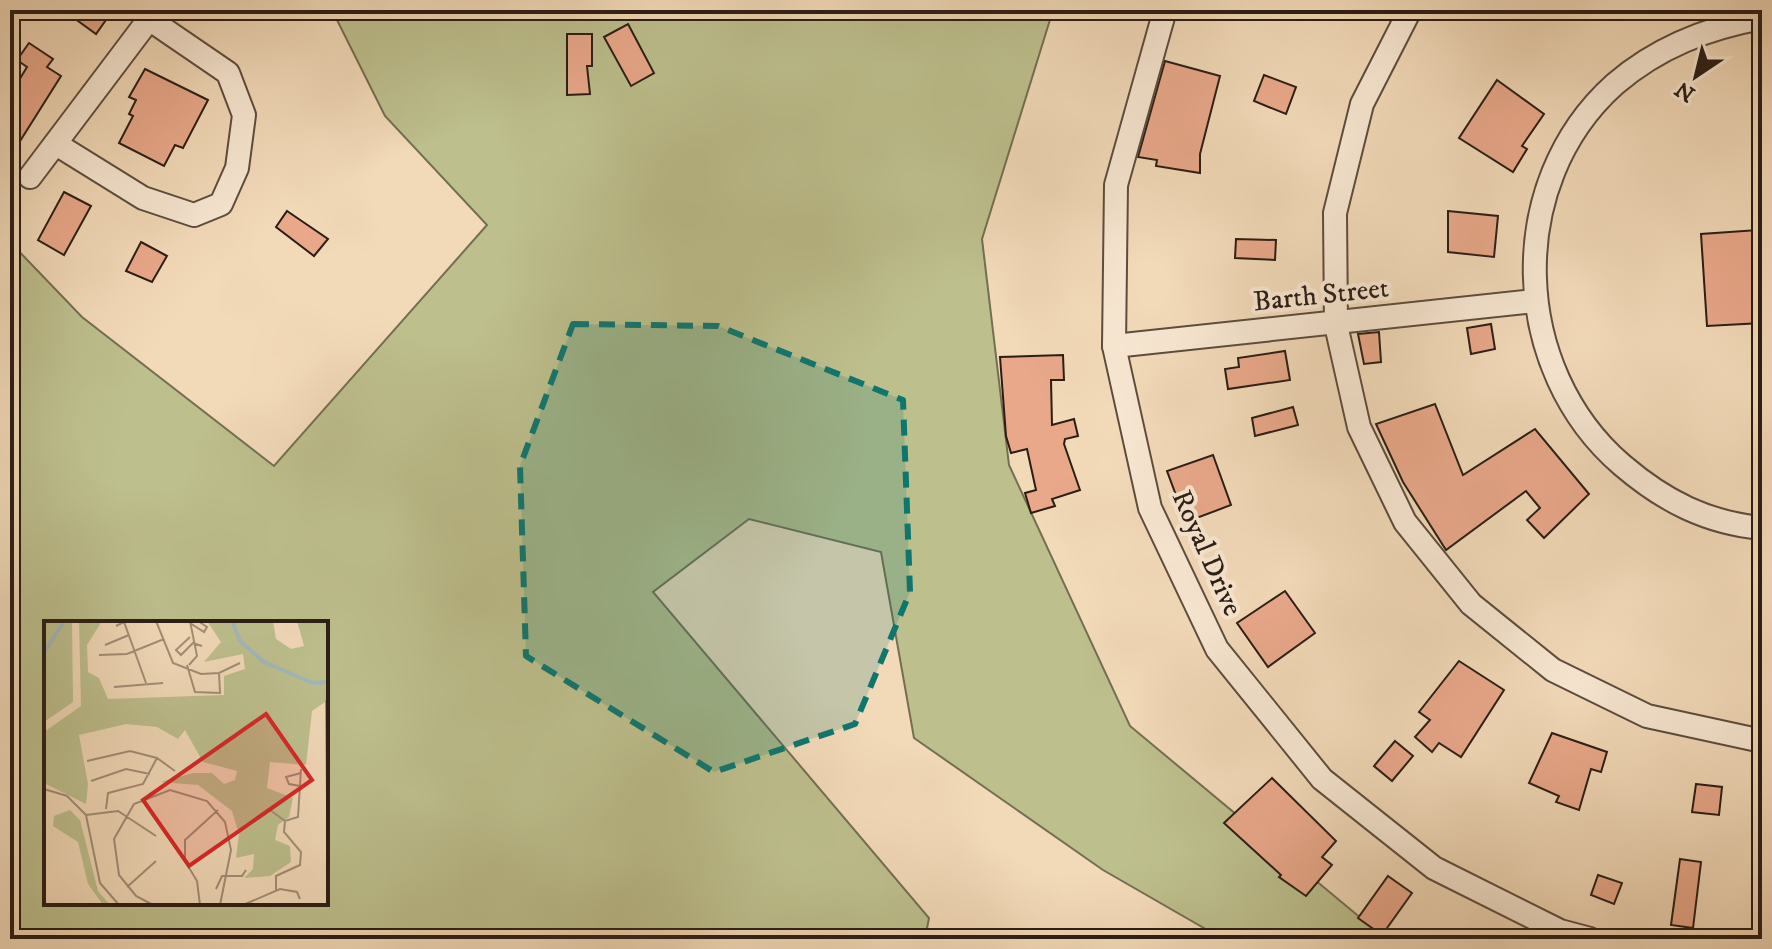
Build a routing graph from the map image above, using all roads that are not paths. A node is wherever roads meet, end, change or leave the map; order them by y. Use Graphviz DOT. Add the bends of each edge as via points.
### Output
graph roads {
  1 [pos="1165,10"];
  2 [pos="1410,10"];
  3 [pos="152,14"];
  4 [pos="1762,18"];
  5 [pos="56,144"];
  6 [pos="30,177"];
  7 [pos="1534,301"];
  8 [pos="1336,325"];
  9 [pos="1114,346"];
  10 [pos="1762,528"];
  11 [pos="1762,741"];
  12 [pos="1590,939"];
  1 -- 9 [label="street, Royal Drive" via="1116,185"];
  2 -- 8 [label="street" via="1362,104 1335,213"];
  3 -- 5 [label="street"];
  3 -- 5 [label="street" via="228,73 239,101 244,115 237,168 221,204 194,215 143,198"];
  4 -- 7 [label="street" via="1717,26 1662,50 1614,85 1576,131 1549,184 1535,241"];
  5 -- 6 [label="street"];
  7 -- 8 [label="street, Barth Street"];
  7 -- 10 [label="street" via="1554,376 1595,443 1655,494 1727,525"];
  8 -- 9 [label="street, Barth Street"];
  8 -- 11 [label="street" via="1359,427 1405,522 1471,604 1553,670 1647,716"];
  9 -- 12 [label="street, Royal Drive" via="1150,508 1217,649 1322,779 1434,868 1560,931"];
}
